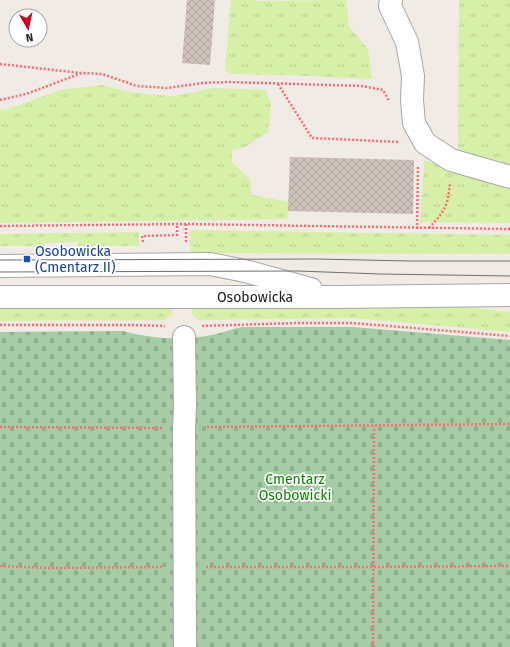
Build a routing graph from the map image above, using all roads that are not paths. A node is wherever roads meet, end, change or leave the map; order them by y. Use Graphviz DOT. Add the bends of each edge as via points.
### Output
graph roads {
  1 [pos="391,0"];
  2 [pos="510,177"];
  3 [pos="0,266"];
  4 [pos="510,295"];
  5 [pos="0,297"];
  6 [pos="339,297"];
  7 [pos="184,330"];
  8 [pos="185,647"];
  1 -- 2 [label="street" via="390,6 407,42 413,76 414,123 425,143 451,160"];
  3 -- 6 [label="street" via="210,264"];
  4 -- 6 [label="street, Osobowicka"];
  5 -- 6 [label="street, Osobowicka"];
  7 -- 8 [label="street"];
}
